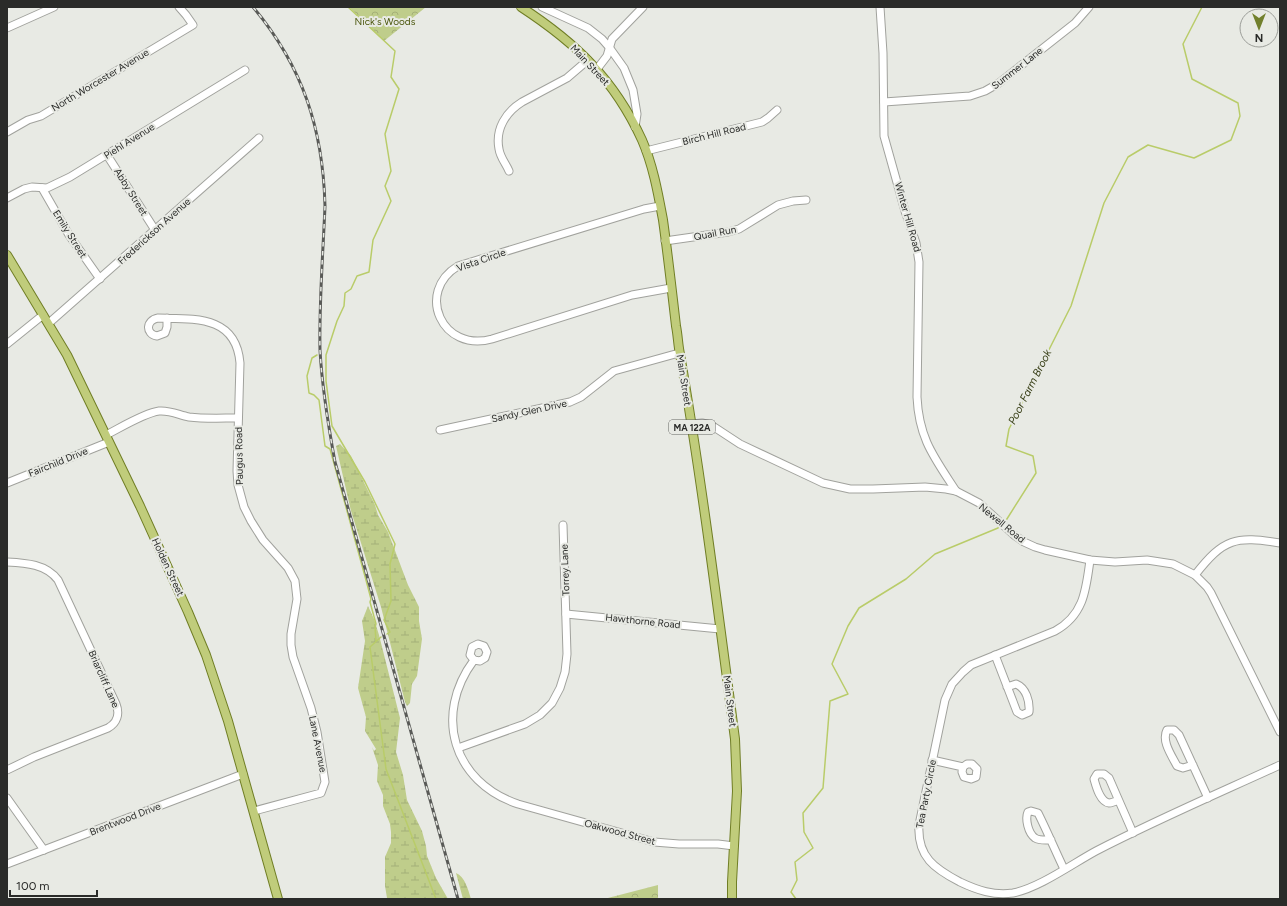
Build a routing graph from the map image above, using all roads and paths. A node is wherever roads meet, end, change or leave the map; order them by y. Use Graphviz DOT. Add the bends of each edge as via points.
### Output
graph roads {
  1 [pos="54,7"];
  2 [pos="179,7"];
  3 [pos="542,7"];
  4 [pos="643,7"];
  5 [pos="880,7"];
  6 [pos="1089,7"];
  7 [pos="526,8"];
  8 [pos="7,28"];
  9 [pos="609,47"];
  10 [pos="588,60"];
  11 [pos="597,69"];
  12 [pos="245,70"];
  13 [pos="884,102"];
  14 [pos="777,110"];
  15 [pos="636,127"];
  16 [pos="7,132"];
  17 [pos="259,138"];
  18 [pos="646,151"];
  19 [pos="107,155"];
  20 [pos="509,171"];
  21 [pos="42,188"];
  22 [pos="7,198"];
  23 [pos="806,200"];
  24 [pos="660,206"];
  25 [pos="155,230"];
  26 [pos="666,241"];
  27 [pos="7,256"];
  28 [pos="100,279"];
  29 [pos="671,288"];
  30 [pos="43,315"];
  31 [pos="167,318"];
  32 [pos="49,324"];
  33 [pos="7,344"];
  34 [pos="679,353"];
  35 [pos="238,418"];
  36 [pos="691,424"];
  37 [pos="440,430"];
  38 [pos="108,439"];
  39 [pos="7,483"];
  40 [pos="956,491"];
  41 [pos="563,526"];
  42 [pos="1280,543"];
  43 [pos="1090,560"];
  44 [pos="7,562"];
  45 [pos="1195,575"];
  46 [pos="566,614"];
  47 [pos="720,629"];
  48 [pos="995,655"];
  49 [pos="474,660"];
  50 [pos="300,675"];
  51 [pos="1007,687"];
  52 [pos="1280,732"];
  53 [pos="458,748"];
  54 [pos="932,760"];
  55 [pos="1193,765"];
  56 [pos="1280,765"];
  57 [pos="963,767"];
  58 [pos="7,770"];
  59 [pos="243,774"];
  60 [pos="7,798"];
  61 [pos="1208,798"];
  62 [pos="1118,800"];
  63 [pos="254,811"];
  64 [pos="1133,833"];
  65 [pos="1051,840"];
  66 [pos="734,846"];
  67 [pos="44,850"];
  68 [pos="7,864"];
  69 [pos="1064,869"];
  70 [pos="278,899"];
  71 [pos="732,899"];
  1 -- 8 [label="street"];
  2 -- 16 [label="street, North Worcester Avenue" via="193,25 40,116"];
  3 -- 9 [label="street" via="588,28"];
  4 -- 9 [label="street" via="612,39"];
  5 -- 13 [label="street, Winter Hill Road"];
  6 -- 13 [label="street, Summer Lane" via="1075,23 999,83 985,91 970,96"];
  7 -- 10 [label="main road, Main Street / MA 122A"];
  9 -- 11 [label="street" via="607,56"];
  9 -- 15 [label="street" via="624,68 633,90 637,114"];
  10 -- 11 [label="main road, Main Street / MA 122A"];
  10 -- 20 [label="street" via="567,78 522,102 507,114 501,125 498,142 500,153"];
  11 -- 15 [label="main road, Main Street / MA 122A"];
  12 -- 19 [label="street, Piehl Avenue"];
  13 -- 40 [label="street, Winter Hill Road" via="885,140 916,243 919,262 917,397 920,422 935,460"];
  14 -- 18 [label="street, Birch Hill Road" via="758,124"];
  15 -- 18 [label="main road, Main Street / MA 122A"];
  17 -- 25 [label="street, Frederickson Avenue"];
  18 -- 24 [label="main road, Main Street / MA 122A"];
  19 -- 21 [label="street, Piehl Avenue" via="58,184"];
  19 -- 25 [label="street, Abby Street"];
  21 -- 22 [label="street, Piehl Avenue" via="24,189"];
  21 -- 28 [label="street, Emily Street" via="69,235"];
  23 -- 26 [label="street, Quail Run" via="778,205 739,229"];
  24 -- 26 [label="main road, Main Street / MA 122A"];
  24 -- 29 [label="street, Vista Circle" via="458,266 441,283 437,306 442,322 451,332 463,339 480,341 632,295"];
  25 -- 28 [label="street, Frederickson Avenue"];
  26 -- 29 [label="main road, Main Street / MA 122A"];
  27 -- 30 [label="main road, Holden Street"];
  28 -- 32 [label="street, Frederickson Avenue"];
  29 -- 34 [label="main road, Main Street / MA 122A"];
  30 -- 32 [label="main road, Holden Street"];
  30 -- 33 [label="street"];
  31 -- 35 [label="street, Paugus Road" via="212,322 233,340 240,363"];
  32 -- 38 [label="main road, Holden Street"];
  34 -- 36 [label="main road, Main Street / MA 122A"];
  34 -- 37 [label="street, Sandy Glen Drive" via="614,371 574,401"];
  35 -- 38 [label="street, Fairchild Drive" via="194,417 160,411"];
  35 -- 50 [label="street, Paugus Road" via="237,479 244,506 260,536 288,568 296,586 297,599 290,639"];
  36 -- 40 [label="street, Newell Road" via="711,425 740,444 823,483 856,489 930,488"];
  36 -- 47 [label="main road, Main Street / MA 122A"];
  38 -- 39 [label="street, Fairchild Drive"];
  38 -- 59 [label="main road, Holden Street" via="194,626 215,681"];
  40 -- 43 [label="street, Newell Road" via="979,503 1024,542 1045,550"];
  41 -- 46 [label="street, Torrey Lane"];
  42 -- 45 [label="street" via="1254,539 1229,543 1212,555"];
  43 -- 45 [label="street, Newell Road" via="1155,560 1173,564"];
  43 -- 48 [label="street, Tea Party Circle" via="1083,601 1071,619 1055,631"];
  44 -- 58 [label="street, Briarcliff Lane" via="42,567 57,578 118,712 116,720 108,728"];
  45 -- 52 [label="street, Newell Road" via="1207,586 1215,599"];
  46 -- 47 [label="street, Hawthorne Road"];
  46 -- 53 [label="street, Torrey Lane" via="565,672 560,688 549,706 533,720"];
  47 -- 66 [label="main road, Main Street / MA 122A" via="735,739"];
  48 -- 51 [label="street"];
  48 -- 54 [label="street, Tea Party Circle" via="971,665 952,684 945,700"];
  49 -- 53 [label="street, Oakwood Street" via="460,682 453,708 453,728"];
  50 -- 63 [label="street, Lane Avenue" via="317,732 325,782 321,793"];
  53 -- 66 [label="street, Oakwood Street" via="466,766 482,784 506,800 654,842"];
  54 -- 57 [label="street"];
  54 -- 69 [label="street, Tea Party Circle" via="918,835 924,853 937,870 974,888 988,893 1004,894 1028,888"];
  55 -- 55 [label="street" via="1179,735 1174,730 1167,730 1164,735 1177,766 1184,768"];
  55 -- 61 [label="street"];
  56 -- 61 [label="street, Tea Party Circle"];
  59 -- 63 [label="main road, Holden Street"];
  59 -- 67 [label="street, Brentwood Drive"];
  60 -- 67 [label="street"];
  61 -- 64 [label="street, Tea Party Circle"];
  62 -- 64 [label="street"];
  63 -- 70 [label="main road, Holden Street"];
  64 -- 69 [label="street, Tea Party Circle"];
  65 -- 69 [label="street"];
  66 -- 71 [label="main road, Main Street / MA 122A"];
  67 -- 68 [label="street, Brentwood Drive"];
}
